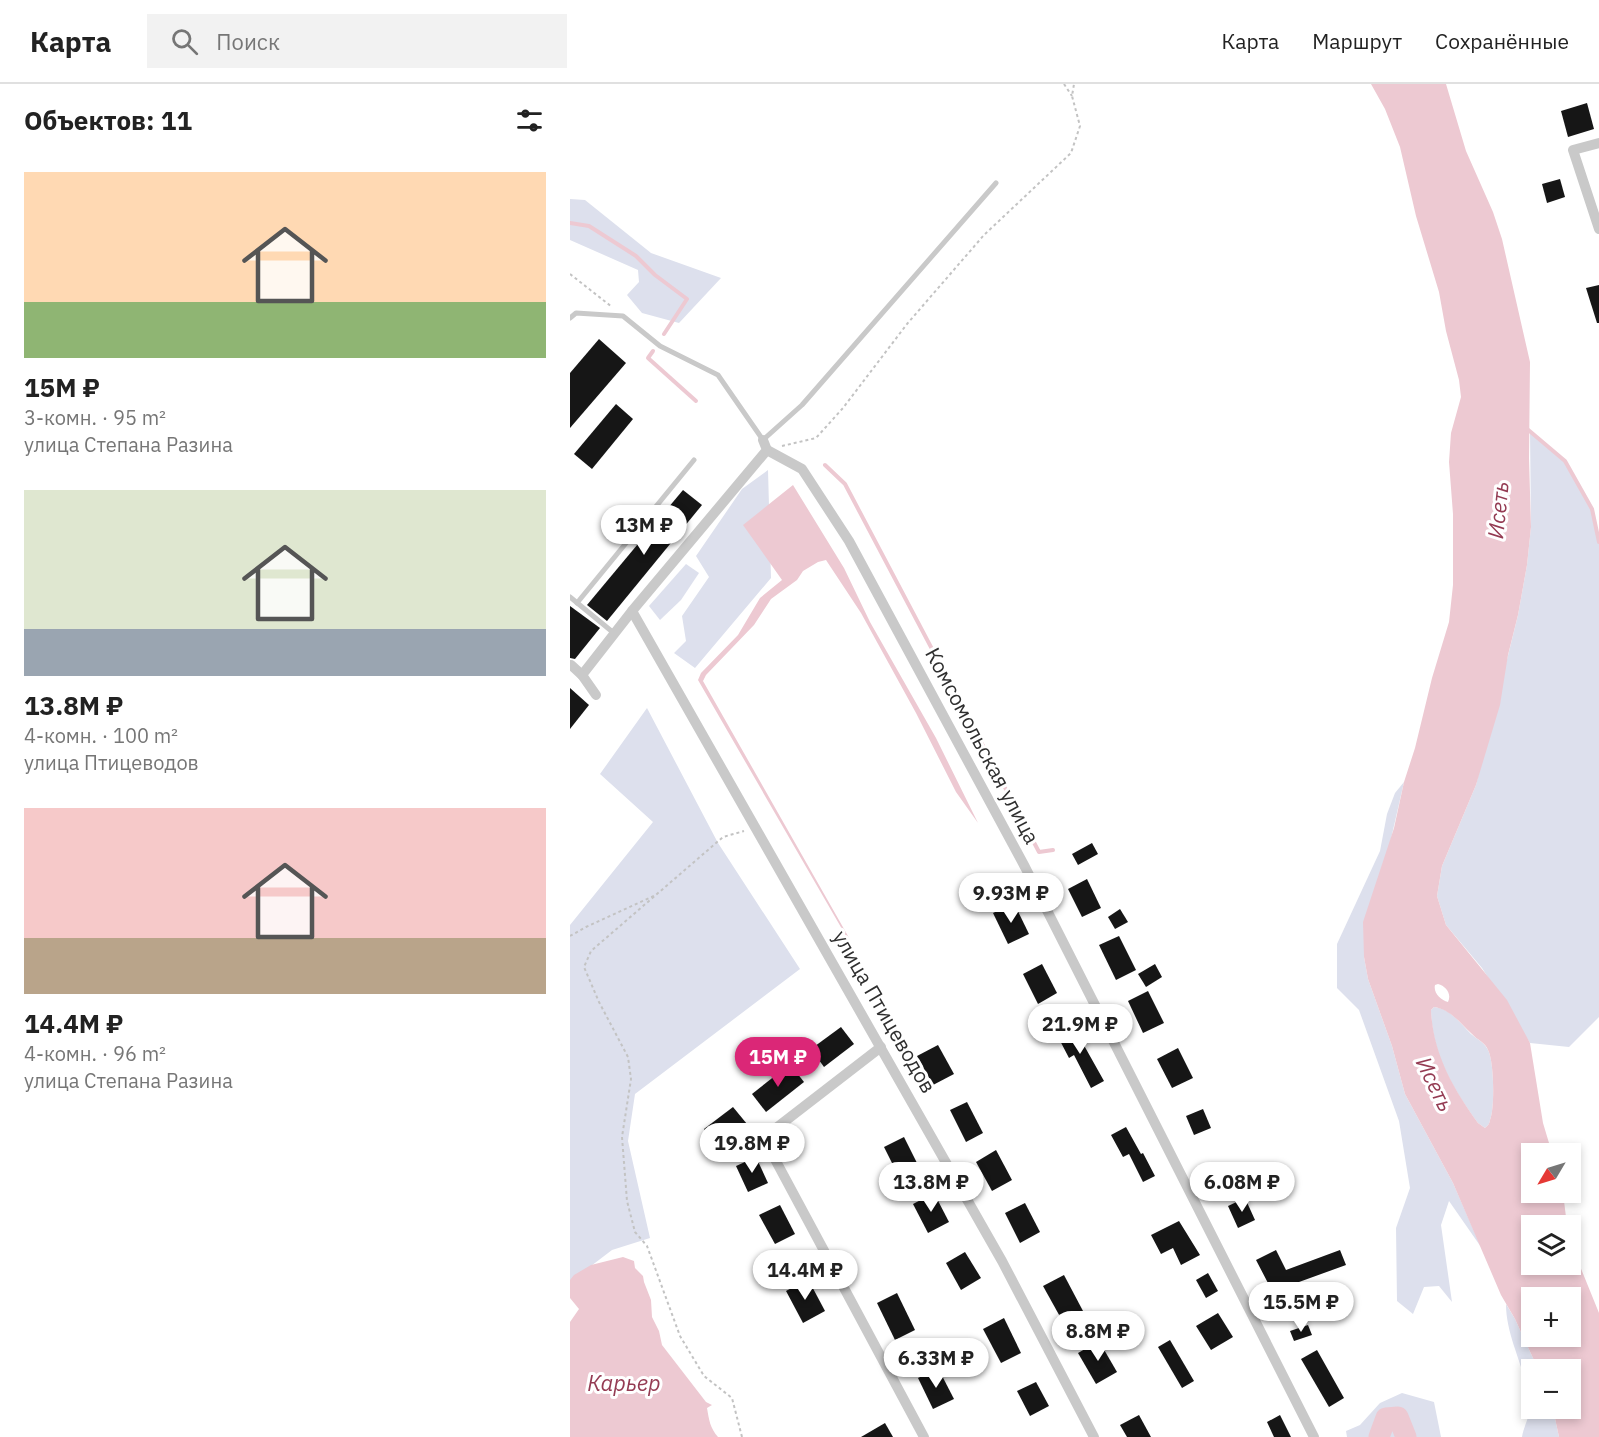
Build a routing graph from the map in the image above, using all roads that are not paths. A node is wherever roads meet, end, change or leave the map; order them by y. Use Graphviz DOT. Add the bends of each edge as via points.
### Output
graph roads {
  1 [pos="1599,143"];
  2 [pos="996,183"];
  3 [pos="1599,229"];
  4 [pos="570,318"];
  5 [pos="765,445"];
  6 [pos="694,460"];
  7 [pos="570,597"];
  8 [pos="577,603"];
  9 [pos="632,611"];
  10 [pos="615,634"];
  11 [pos="571,665"];
  12 [pos="582,675"];
  13 [pos="596,695"];
  14 [pos="881,1047"];
  15 [pos="924,1437"];
  16 [pos="1094,1437"];
  17 [pos="1314,1437"];
  1 -- 3 [label="street" via="1573,150"];
  2 -- 5 [label="lane"];
  4 -- 5 [label="lane" via="576,313 623,316 660,346 718,375"];
  5 -- 9 [label="street"];
  5 -- 17 [label="street, Комсомольская улица" via="802,469 849,541 1025,867"];
  6 -- 8 [label="lane"];
  7 -- 8 [label="lane"];
  8 -- 10 [label="lane"];
  9 -- 10 [label="street"];
  9 -- 14 [label="street, улица Птицеводов"];
  10 -- 12 [label="street"];
  11 -- 12 [label="street"];
  12 -- 13 [label="street"];
  14 -- 15 [label="street" via="771,1132 770,1150"];
  14 -- 16 [label="street, улица Птицеводов" via="1002,1261"];
}
